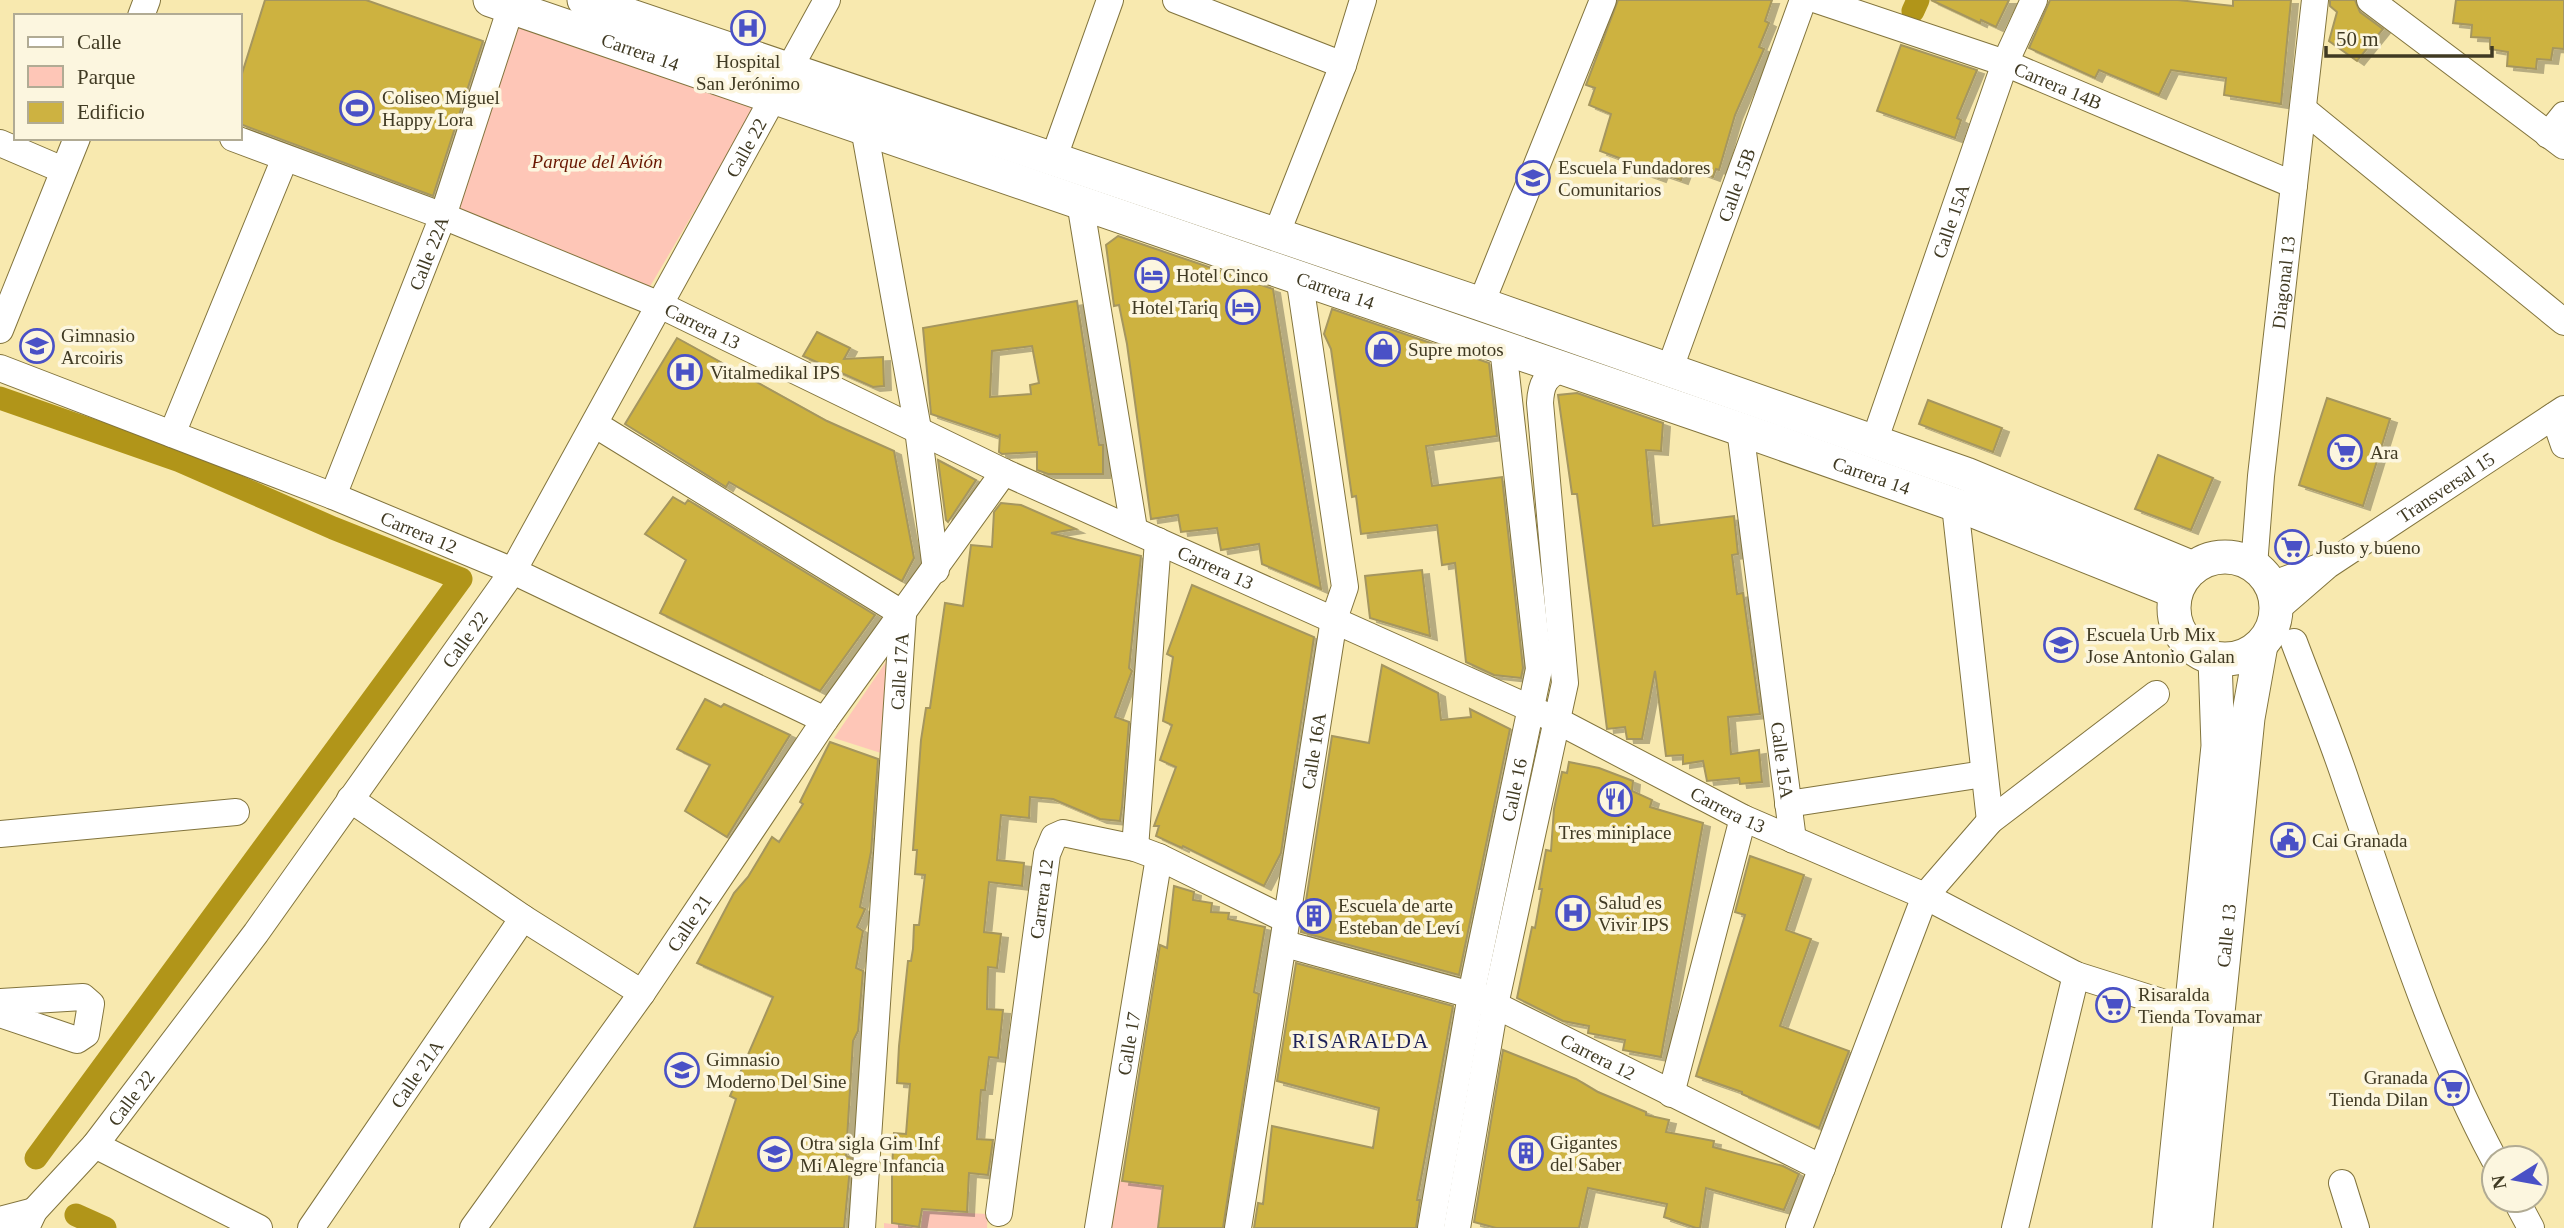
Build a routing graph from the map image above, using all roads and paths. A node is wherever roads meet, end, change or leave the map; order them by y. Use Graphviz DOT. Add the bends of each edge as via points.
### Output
graph roads {
  1 [pos="584,0"];
  2 [pos="827,0"];
  3 [pos="1110,0"];
  4 [pos="1175,0"];
  5 [pos="1363,0"];
  6 [pos="1603,0"];
  7 [pos="1804,0"];
  8 [pos="1817,0"];
  9 [pos="2034,0"];
  10 [pos="2315,0"];
  11 [pos="2370,0"];
  12 [pos="500,4"];
  13 [pos="2005,63"];
  14 [pos="1343,65"];
  15 [pos="783,84"];
  16 [pos="2303,109"];
  17 [pos="864,128"];
  18 [pos="2559,132"];
  19 [pos="76,140"];
  20 [pos="238,140"];
  21 [pos="0,144"];
  22 [pos="285,158"];
  23 [pos="1053,160"];
  24 [pos="64,170"];
  25 [pos="2294,185"];
  26 [pos="1080,202"];
  27 [pos="443,216"];
  28 [pos="1276,235"];
  29 [pos="1299,275"];
  30 [pos="1481,304"];
  31 [pos="660,305"];
  32 [pos="2564,322"];
  33 [pos="0,330"];
  34 [pos="1503,347"];
  35 [pos="0,368"];
  36 [pos="1563,368"];
  37 [pos="1669,371"];
  38 [pos="2559,412"];
  39 [pos="596,425"];
  40 [pos="918,429"];
  41 [pos="1740,429"];
  42 [pos="172,434"];
  43 [pos="1874,442"];
  44 [pos="2564,445"];
  45 [pos="1004,472"];
  46 [pos="333,496"];
  47 [pos="1955,505"];
  48 [pos="1134,529"];
  49 [pos="1158,541"];
  50 [pos="936,570"];
  51 [pos="513,571"];
  52 [pos="2185,580"];
  53 [pos="2267,587"];
  54 [pos="903,614"];
  55 [pos="1334,619"];
  56 [pos="2294,642"];
  57 [pos="2261,645"];
  58 [pos="2215,659"];
  59 [pos="2156,694"];
  60 [pos="1544,716"];
  61 [pos="825,720"];
  62 [pos="1984,774"];
  63 [pos="349,799"];
  64 [pos="1788,804"];
  65 [pos="236,812"];
  66 [pos="1743,818"];
  67 [pos="1990,821"];
  68 [pos="0,834"];
  69 [pos="1793,840"];
  70 [pos="1147,853"];
  71 [pos="1925,896"];
  72 [pos="523,918"];
  73 [pos="1286,932"];
  74 [pos="2076,975"];
  75 [pos="642,993"];
  76 [pos="1483,1000"];
  77 [pos="0,1002"];
  78 [pos="2190,1011"];
  79 [pos="0,1014"];
  80 [pos="1671,1094"];
  81 [pos="2486,1144"];
  82 [pos="95,1145"];
  83 [pos="1822,1168"];
  84 [pos="2342,1183"];
  85 [pos="2199,1188"];
  86 [pos="999,1213"];
  87 [pos="30,1219"];
  88 [pos="0,1220"];
  89 [pos="259,1228"];
  90 [pos="311,1228"];
  91 [pos="473,1228"];
  92 [pos="862,1228"];
  93 [pos="1098,1228"];
  94 [pos="1238,1228"];
  95 [pos="1432,1228"];
  96 [pos="1457,1228"];
  97 [pos="1799,1228"];
  98 [pos="2015,1228"];
  99 [pos="2169,1228"];
  100 [pos="2196,1228"];
  101 [pos="2211,1228"];
  102 [pos="2356,1228"];
  1 -- 15 [label="main road, Carrera 14"];
  2 -- 15 [label="street, Calle 22"];
  3 -- 23 [label="street"];
  4 -- 14 [label="street"];
  5 -- 14 [label="street"];
  6 -- 30 [label="street"];
  7 -- 37 [label="street, Calle 15B"];
  8 -- 13 [label="street, Carrera 14B"];
  9 -- 13 [label="street, Calle 15A"];
  10 -- 16 [label="street, Diagonal 13"];
  11 -- 18 [label="street"];
  12 -- 15 [label="main road, Carrera 14"];
  12 -- 27 [label="street, Calle 22A"];
  13 -- 25 [label="street, Carrera 14B"];
  13 -- 43 [label="street, Calle 15A"];
  14 -- 28 [label="street"];
  15 -- 17 [label="main road, Carrera 14"];
  15 -- 23 [label="main road, Carrera 14"];
  15 -- 31 [label="street, Calle 22"];
  16 -- 25 [label="street, Diagonal 13"];
  16 -- 32 [label="street"];
  17 -- 26 [label="main road, Carrera 14"];
  17 -- 40 [label="street"];
  19 -- 24 [label="street"];
  20 -- 22 [label="street, Carrera 13"];
  21 -- 24 [label="street"];
  22 -- 27 [label="street, Carrera 13"];
  22 -- 42 [label="street"];
  23 -- 28 [label="main road, Carrera 14"];
  24 -- 33 [label="street"];
  25 -- 53 [label="street, Diagonal 13"];
  26 -- 29 [label="main road, Carrera 14"];
  26 -- 48 [label="street"];
  27 -- 31 [label="street, Carrera 13"];
  27 -- 46 [label="street, Calle 22A"];
  28 -- 30 [label="main road, Carrera 14"];
  29 -- 34 [label="main road, Carrera 14"];
  29 -- 55 [label="street, Calle 16A" via="1345,587"];
  30 -- 37 [label="main road, Carrera 14"];
  31 -- 39 [label="street, Calle 22"];
  31 -- 40 [label="street, Carrera 13"];
  34 -- 36 [label="main road, Carrera 14"];
  34 -- 60 [label="street, Calle 16"];
  35 -- 42 [label="street, Carrera 12"];
  36 -- 41 [label="main road, Carrera 14"];
  36 -- 60 [label="street, Calle 16" via="1545,380 1540,403 1564,683"];
  37 -- 43 [label="main road, Carrera 14"];
  38 -- 44 [label="street"];
  38 -- 53 [label="street, Transversal 15" via="2328,565"];
  39 -- 51 [label="street, Calle 22"];
  39 -- 54 [label="street"];
  40 -- 45 [label="street, Carrera 13"];
  40 -- 50 [label="street"];
  41 -- 47 [label="main road, Carrera 14"];
  41 -- 64 [label="street, Calle 15A"];
  42 -- 46 [label="street, Carrera 12"];
  43 -- 52 [label="main road, Carrera 14" via="2050,507"];
  45 -- 48 [label="street, Carrera 13"];
  45 -- 50 [label="street, Calle 17A"];
  46 -- 51 [label="street, Carrera 12"];
  47 -- 52 [label="main road, Carrera 14"];
  47 -- 62 [label="street"];
  48 -- 49 [label="street, Carrera 13"];
  49 -- 55 [label="street, Carrera 13"];
  49 -- 70 [label="street, Calle 17"];
  50 -- 54 [label="street, Calle 17A"];
  51 -- 61 [label="street, Carrera 12"];
  51 -- 63 [label="street, Calle 22"];
  52 -- 53 [label="main road" via="2207,560 2223,557"];
  52 -- 58 [label="main road" via="2174,606 2180,634 2200,653"];
  53 -- 57 [label="main road" via="2274,623"];
  54 -- 61 [label="street, Calle 21"];
  54 -- 92 [label="street, Calle 17A"];
  55 -- 60 [label="street, Carrera 13"];
  55 -- 73 [label="street, Calle 16A"];
  56 -- 81 [label="street" via="2406,956"];
  57 -- 58 [label="main road" via="2234,659"];
  57 -- 85 [label="main road, Calle 13" via="2248,718"];
  58 -- 78 [label="main road, Calle 13" via="2218,746"];
  59 -- 67 [label="street"];
  60 -- 66 [label="street, Carrera 13"];
  60 -- 76 [label="street, Calle 16"];
  61 -- 75 [label="street, Calle 21"];
  62 -- 64 [label="street"];
  62 -- 67 [label="street"];
  63 -- 72 [label="street"];
  63 -- 82 [label="street, Calle 22" via="256,933"];
  64 -- 69 [label="street, Calle 15A"];
  65 -- 68 [label="street"];
  66 -- 69 [label="street, Carrera 13"];
  66 -- 80 [label="street"];
  67 -- 71 [label="street"];
  69 -- 71 [label="street, Carrera 13"];
  70 -- 73 [label="street, Carrera 12"];
  70 -- 86 [label="street, Carrera 12" via="1063,833 1054,837 1047,854"];
  70 -- 93 [label="street, Calle 17"];
  71 -- 74 [label="street, Carrera 13"];
  71 -- 83 [label="street"];
  72 -- 75 [label="street"];
  72 -- 90 [label="street, Calle 21A"];
  73 -- 76 [label="street, Carrera 12"];
  73 -- 94 [label="street, Calle 16A"];
  74 -- 78 [label="street, Carrera 13"];
  74 -- 98 [label="street"];
  75 -- 91 [label="street, Calle 21"];
  76 -- 80 [label="street, Carrera 12"];
  76 -- 95 [label="street, Calle 16"];
  76 -- 96 [label="street, Calle 16"];
  77 -- 79 [label="street" via="83,997 91,1004 86,1034 77,1040"];
  78 -- 99 [label="main road, Calle 13"];
  80 -- 83 [label="street, Carrera 12"];
  82 -- 87 [label="street, Calle 22"];
  82 -- 89 [label="street"];
  83 -- 97 [label="street"];
  84 -- 102 [label="street"];
  85 -- 100 [label="main road, Calle 13"];
  85 -- 101 [label="street"];
  87 -- 88 [label="street"];
}
